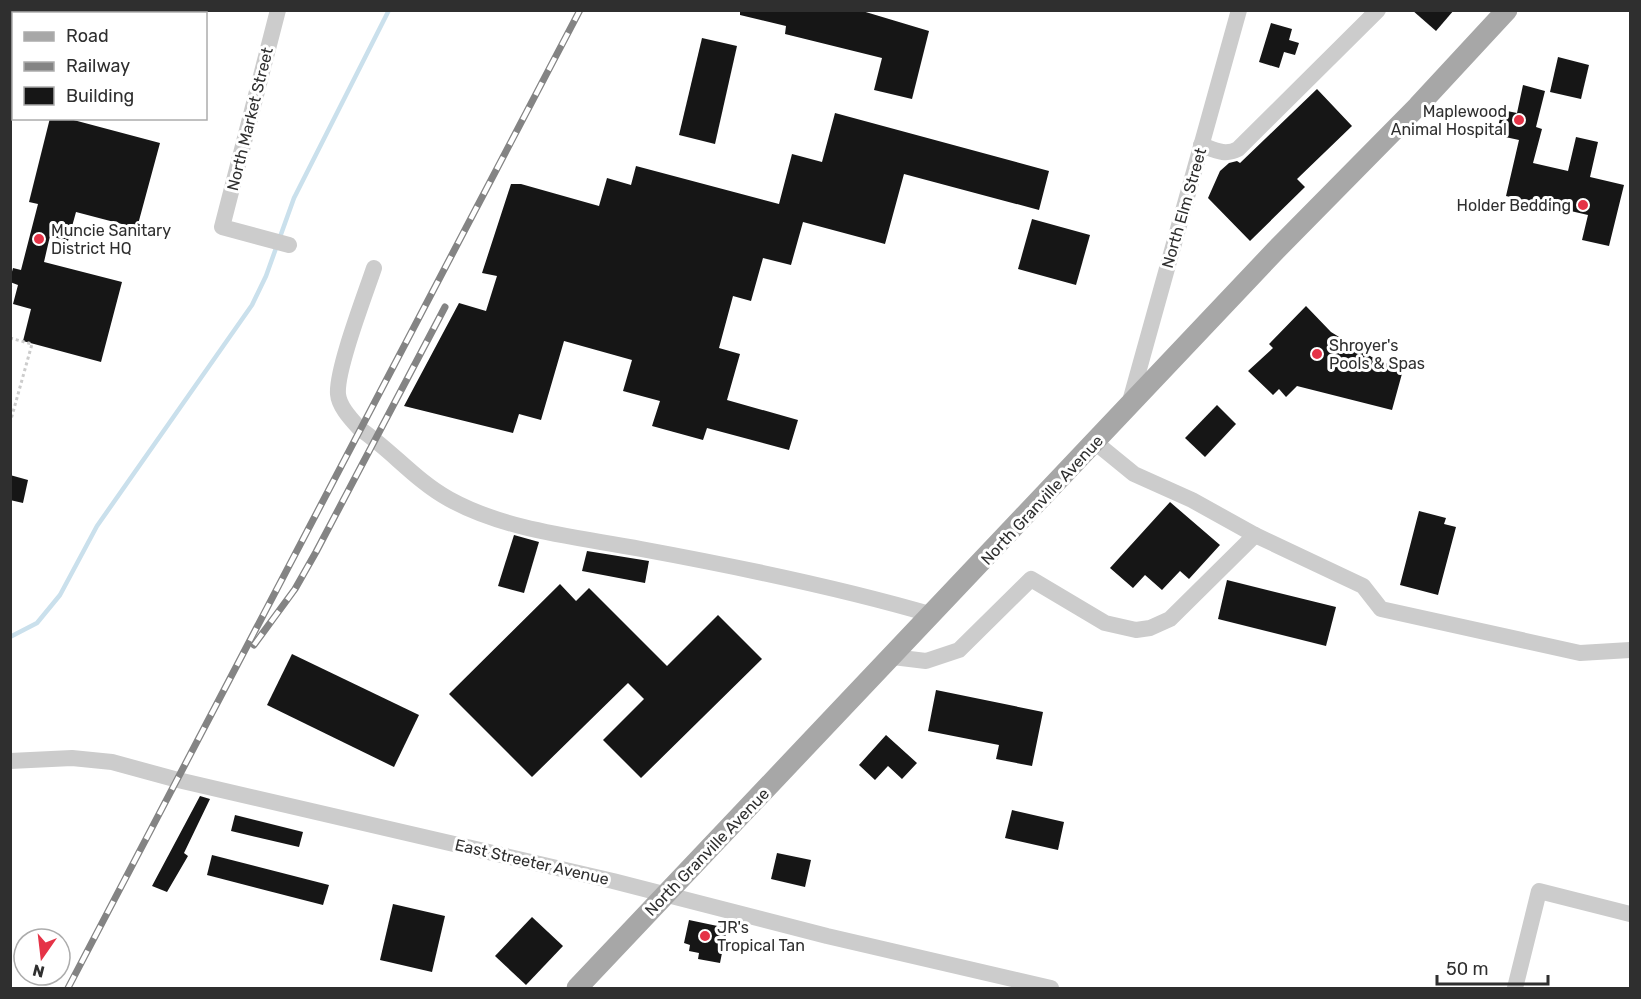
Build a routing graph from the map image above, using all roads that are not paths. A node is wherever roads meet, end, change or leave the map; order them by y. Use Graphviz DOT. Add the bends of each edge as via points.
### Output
graph roads {
  1 [pos="278,10"];
  2 [pos="1239,10"];
  3 [pos="1378,10"];
  4 [pos="1507,10"];
  5 [pos="1201,146"];
  6 [pos="289,245"];
  7 [pos="374,268"];
  8 [pos="1129,406"];
  9 [pos="1096,443"];
  10 [pos="1255,535"];
  11 [pos="933,615"];
  12 [pos="1630,650"];
  13 [pos="893,657"];
  14 [pos="10,761"];
  15 [pos="667,894"];
  16 [pos="1630,914"];
  17 [pos="577,988"];
  18 [pos="1051,988"];
  19 [pos="1515,988"];
  1 -- 6 [label="street, North Market Street" via="222,227"];
  2 -- 5 [label="street, North Elm Street"];
  3 -- 5 [label="street" via="1238,149 1221,153"];
  4 -- 8 [label="main road, North Granville Avenue"];
  5 -- 8 [label="street, North Elm Street"];
  7 -- 11 [label="street" via="340,376 338,395 360,429 448,499 518,525 735,568"];
  8 -- 9 [label="main road, North Granville Avenue"];
  9 -- 10 [label="street" via="1134,474"];
  9 -- 11 [label="main road, North Granville Avenue"];
  10 -- 12 [label="street" via="1363,586 1381,609 1580,653"];
  10 -- 13 [label="street" via="1170,619 1150,628 1136,630 1105,623 1031,579 959,650 926,662"];
  11 -- 13 [label="main road, North Granville Avenue"];
  13 -- 15 [label="main road, North Granville Avenue"];
  14 -- 15 [label="street, East Streeter Avenue" via="72,758 112,762"];
  15 -- 17 [label="main road, North Granville Avenue"];
  15 -- 18 [label="street, East Streeter Avenue"];
  16 -- 19 [label="street" via="1539,891"];
}
